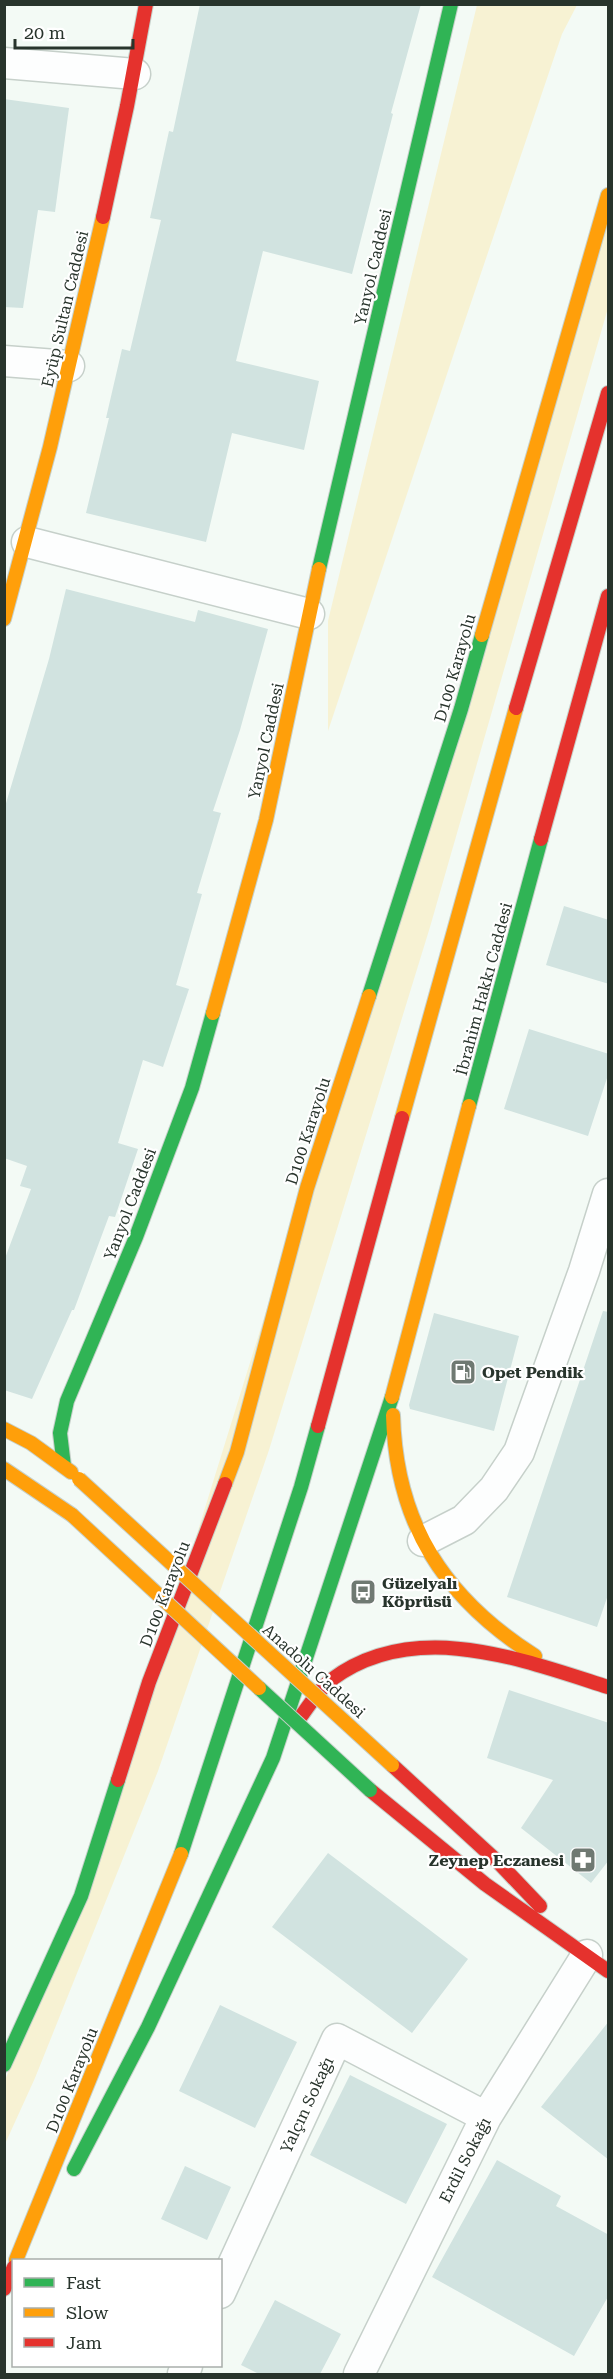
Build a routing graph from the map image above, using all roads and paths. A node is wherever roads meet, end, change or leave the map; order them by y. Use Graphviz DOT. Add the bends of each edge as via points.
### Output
graph roads {
  1 [pos="146,4"];
  2 [pos="451,4"];
  3 [pos="4,63"];
  4 [pos="135,74"];
  5 [pos="609,195"];
  6 [pos="4,361"];
  7 [pos="69,366"];
  8 [pos="609,393"];
  9 [pos="27,542"];
  10 [pos="609,596"];
  11 [pos="309,614"];
  12 [pos="4,619"];
  13 [pos="609,1194"];
  14 [pos="596,1275"];
  15 [pos="394,1391"];
  16 [pos="4,1430"];
  17 [pos="64,1466"];
  18 [pos="4,1469"];
  19 [pos="423,1541"];
  20 [pos="562,1673"];
  21 [pos="609,1687"];
  22 [pos="273,1758"];
  23 [pos="598,1963"];
  24 [pos="4,2064"];
  25 [pos="486,2117"];
  26 [pos="69,2179"];
  27 [pos="52,2209"];
  28 [pos="16,2259"];
  29 [pos="25,2259"];
  30 [pos="12,2271"];
  31 [pos="12,2282"];
  32 [pos="4,2289"];
  33 [pos="222,2289"];
  34 [pos="4,2296"];
  35 [pos="358,2374"];
  1 -- 4 [label="main road, Eyüp Sultan Caddesi"];
  2 -- 11 [label="main road, Yanyol Caddesi"];
  3 -- 4 [label="street"];
  4 -- 7 [label="main road, Eyüp Sultan Caddesi"];
  5 -- 24 [label="main road, D100 Karayolu" via="461,709 307,1188 237,1452 149,1682 81,1896"];
  6 -- 7 [label="street"];
  7 -- 9 [label="main road, Eyüp Sultan Caddesi"];
  8 -- 28 [label="main road, D100 Karayolu" via="483,823 301,1487 183,1849"];
  9 -- 11 [label="street"];
  9 -- 12 [label="main road, Eyüp Sultan Caddesi"];
  10 -- 15 [label="main road, İbrahim Hakkı Caddesi"];
  11 -- 17 [label="main road, Yanyol Caddesi" via="266,820 192,1088 136,1237 67,1401 60,1423 59,1445"];
  13 -- 14 [label="street"];
  14 -- 19 [label="street" via="519,1452 494,1490 464,1520"];
  15 -- 19 [label="main road" via="393,1438 400,1479"];
  15 -- 22 [label="main road"];
  16 -- 17 [label="main road, Anadolu Caddesi" via="32,1443"];
  17 -- 23 [label="main road, Anadolu Caddesi, bridge" via="498,1862"];
  18 -- 23 [label="main road, bridge" via="72,1515 370,1790 485,1884"];
  19 -- 20 [label="main road" via="447,1579 472,1608 503,1636"];
  20 -- 21 [label="main road"];
  20 -- 22 [label="main road" via="467,1650 422,1647 390,1651 356,1663 330,1680"];
  22 -- 26 [label="main road" via="148,2027"];
  23 -- 25 [label="street, Erdil Sokağı"];
  25 -- 33 [label="street, Yalçın Sokağı" via="337,2039"];
  25 -- 35 [label="street, Erdil Sokağı"];
  27 -- 29 [label="main road"];
  30 -- 32 [label="main road"];
  31 -- 34 [label="main road"];
}
